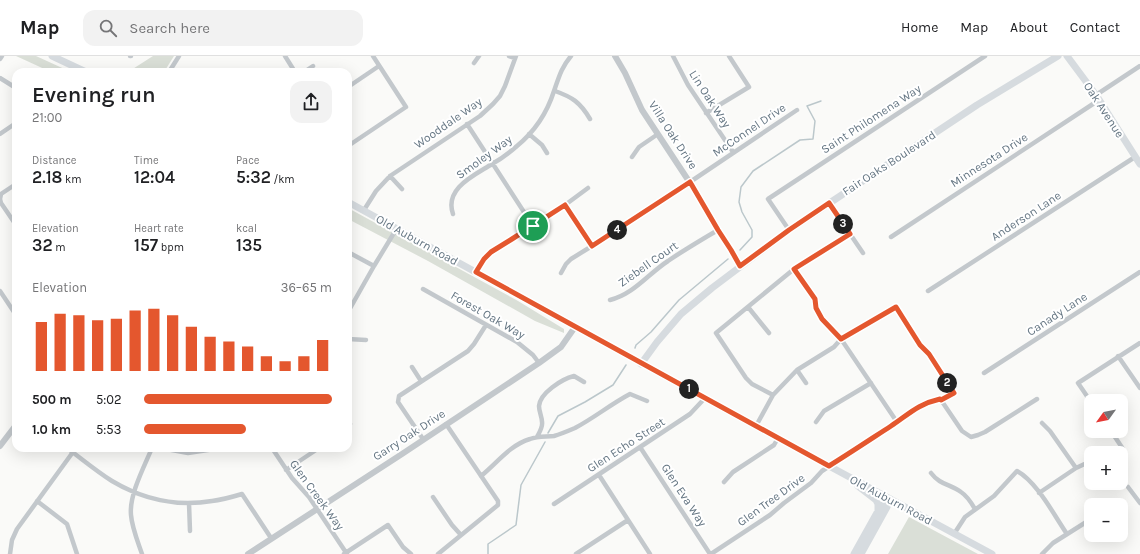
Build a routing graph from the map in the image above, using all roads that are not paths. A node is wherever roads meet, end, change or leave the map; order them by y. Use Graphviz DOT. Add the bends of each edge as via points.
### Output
graph roads {
  1 [pos="2,56"];
  2 [pos="52,56"];
  3 [pos="179,56"];
  4 [pos="284,56"];
  5 [pos="373,56"];
  6 [pos="479,56"];
  7 [pos="509,56"];
  8 [pos="571,56"];
  9 [pos="615,56"];
  10 [pos="673,56"];
  11 [pos="729,56"];
  12 [pos="985,56"];
  13 [pos="1058,56"];
  14 [pos="1067,56"];
  15 [pos="515,57"];
  16 [pos="61,58"];
  17 [pos="0,59"];
  18 [pos="474,63"];
  19 [pos="313,66"];
  20 [pos="379,66"];
  21 [pos="1140,66"];
  22 [pos="79,68"];
  23 [pos="171,68"];
  24 [pos="292,68"];
  25 [pos="310,68"];
  26 [pos="0,78"];
  27 [pos="352,84"];
  28 [pos="12,86"];
  29 [pos="555,91"];
  30 [pos="1097,98"];
  31 [pos="797,110"];
  32 [pos="706,113"];
  33 [pos="590,119"];
  34 [pos="467,124"];
  35 [pos="12,126"];
  36 [pos="0,134"];
  37 [pos="529,134"];
  38 [pos="658,134"];
  39 [pos="352,143"];
  40 [pos="732,152"];
  41 [pos="547,153"];
  42 [pos="632,157"];
  43 [pos="1135,157"];
  44 [pos="493,164"];
  45 [pos="1140,164"];
  46 [pos="390,176"];
  47 [pos="690,182"];
  48 [pos="12,187"];
  49 [pos="588,188"];
  50 [pos="402,189"];
  51 [pos="829,203"];
  52 [pos="352,204"];
  53 [pos="565,205"];
  54 [pos="364,210"];
  55 [pos="453,214"];
  56 [pos="12,219"];
  57 [pos="533,226"];
  58 [pos="397,228"];
  59 [pos="718,230"];
  60 [pos="789,230"];
  61 [pos="850,234"];
  62 [pos="891,237"];
  63 [pos="592,246"];
  64 [pos="863,253"];
  65 [pos="352,254"];
  66 [pos="374,266"];
  67 [pos="740,266"];
  68 [pos="794,269"];
  69 [pos="476,272"];
  70 [pos="1140,272"];
  71 [pos="561,273"];
  72 [pos="423,289"];
  73 [pos="0,291"];
  74 [pos="928,291"];
  75 [pos="610,300"];
  76 [pos="352,305"];
  77 [pos="748,307"];
  78 [pos="12,310"];
  79 [pos="486,325"];
  80 [pos="575,327"];
  81 [pos="769,333"];
  82 [pos="352,339"];
  83 [pos="841,339"];
  84 [pos="366,340"];
  85 [pos="1140,342"];
  86 [pos="1118,356"];
  87 [pos="539,363"];
  88 [pos="641,364"];
  89 [pos="412,367"];
  90 [pos="797,370"];
  91 [pos="984,373"];
  92 [pos="421,381"];
  93 [pos="584,382"];
  94 [pos="806,383"];
  95 [pos="871,383"];
  96 [pos="1140,388"];
  97 [pos="1086,394"];
  98 [pos="773,395"];
  99 [pos="705,398"];
  100 [pos="1037,399"];
  101 [pos="941,400"];
  102 [pos="647,401"];
  103 [pos="816,422"];
  104 [pos="898,422"];
  105 [pos="1042,423"];
  106 [pos="446,424"];
  107 [pos="756,426"];
  108 [pos="12,430"];
  109 [pos="537,437"];
  110 [pos="778,438"];
  111 [pos="423,440"];
  112 [pos="0,446"];
  113 [pos="640,447"];
  114 [pos="73,452"];
  115 [pos="150,452"];
  116 [pos="183,452"];
  117 [pos="193,452"];
  118 [pos="275,452"];
  119 [pos="313,452"];
  120 [pos="1084,464"];
  121 [pos="829,466"];
  122 [pos="1076,468"];
  123 [pos="286,470"];
  124 [pos="931,473"];
  125 [pos="599,475"];
  126 [pos="481,476"];
  127 [pos="850,478"];
  128 [pos="724,482"];
  129 [pos="1128,487"];
  130 [pos="134,492"];
  131 [pos="1039,493"];
  132 [pos="433,497"];
  133 [pos="890,499"];
  134 [pos="37,501"];
  135 [pos="189,504"];
  136 [pos="554,504"];
  137 [pos="1140,504"];
  138 [pos="317,509"];
  139 [pos="975,509"];
  140 [pos="878,511"];
  141 [pos="628,520"];
  142 [pos="1084,523"];
  143 [pos="190,532"];
  144 [pos="954,534"];
  145 [pos="1067,534"];
  146 [pos="461,535"];
  147 [pos="272,538"];
  148 [pos="10,554"];
  149 [pos="77,554"];
  150 [pos="142,554"];
  151 [pos="248,554"];
  152 [pos="346,554"];
  153 [pos="412,554"];
  154 [pos="438,554"];
  155 [pos="576,554"];
  156 [pos="650,554"];
  157 [pos="711,554"];
  158 [pos="854,554"];
  159 [pos="861,554"];
  160 [pos="992,554"];
  161 [pos="1042,554"];
  1 -- 17 [label="street"];
  2 -- 16 [label="main road"];
  3 -- 23 [label="street"];
  4 -- 24 [label="street"];
  5 -- 20 [label="street"];
  6 -- 18 [label="street"];
  7 -- 15 [label="street"];
  8 -- 29 [label="street, Smoley Way" via="561,72"];
  9 -- 38 [label="street, Villa Oak Drive" via="642,110"];
  10 -- 32 [label="street, Lin Oak Way"];
  11 -- 32 [label="street" via="749,87"];
  12 -- 60 [label="street, Saint Philomena Way" via="768,199"];
  13 -- 51 [label="main road, Fair Oaks Boulevard" via="977,105"];
  14 -- 30 [label="main road, Oak Avenue"];
  15 -- 34 [label="street, Wooddale Way" via="500,96 487,110"];
  16 -- 22 [label="main road"];
  19 -- 25 [label="street"];
  20 -- 27 [label="street"];
  20 -- 39 [label="street" via="406,107"];
  21 -- 30 [label="street, Minnesota Drive"];
  26 -- 28 [label="street"];
  29 -- 33 [label="street" via="576,101"];
  29 -- 37 [label="street, Smoley Way" via="542,117"];
  30 -- 43 [label="main road, Oak Avenue"];
  30 -- 62 [label="street, Minnesota Drive"];
  31 -- 40 [label="street, McConnel Drive"];
  32 -- 40 [label="street, Lin Oak Way"];
  34 -- 44 [label="street"];
  34 -- 46 [label="street, Wooddale Way"];
  35 -- 36 [label="street"];
  37 -- 41 [label="street"];
  37 -- 44 [label="street, Smoley Way"];
  38 -- 42 [label="street" via="639,147"];
  38 -- 47 [label="street, Villa Oak Drive"];
  40 -- 47 [label="street, McConnel Drive"];
  43 -- 45 [label="main road, Oak Avenue"];
  43 -- 74 [label="street, Anderson Lane"];
  44 -- 55 [label="street, Smoley Way" via="468,178 461,185 452,198"];
  44 -- 57 [label="street"];
  46 -- 50 [label="street"];
  46 -- 54 [label="street, Wooddale Way"];
  47 -- 59 [label="street, Villa Oak Drive"];
  47 -- 63 [label="street, McConnel Drive"];
  48 -- 56 [label="street" via="1,194 0,199"];
  49 -- 53 [label="street"];
  51 -- 60 [label="main road, Fair Oaks Boulevard"];
  51 -- 61 [label="street"];
  52 -- 54 [label="main road, Old Auburn Road"];
  53 -- 57 [label="street"];
  53 -- 63 [label="street"];
  54 -- 58 [label="main road, Old Auburn Road"];
  57 -- 69 [label="street" via="488,254"];
  58 -- 66 [label="street"];
  58 -- 69 [label="main road, Old Auburn Road"];
  59 -- 67 [label="street, Villa Oak Drive"];
  59 -- 75 [label="street, Ziebell Court" via="667,261 630,292"];
  60 -- 67 [label="main road, Fair Oaks Boulevard"];
  61 -- 64 [label="street"];
  61 -- 68 [label="street"];
  63 -- 71 [label="street, McConnel Drive" via="568,261"];
  65 -- 66 [label="street"];
  66 -- 76 [label="street"];
  67 -- 88 [label="main road, Fair Oaks Boulevard" via="682,314"];
  68 -- 77 [label="street"];
  68 -- 83 [label="street" via="815,299 816,308 822,319"];
  69 -- 80 [label="main road, Old Auburn Road"];
  70 -- 91 [label="street, Canady Lane"];
  72 -- 79 [label="street, Forest Oak Way"];
  73 -- 78 [label="street"];
  77 -- 81 [label="street"];
  77 -- 98 [label="street" via="716,333 749,381"];
  79 -- 87 [label="street, Forest Oak Way" via="524,347"];
  79 -- 92 [label="street" via="468,351"];
  80 -- 87 [label="street, Garry Oak Drive" via="561,347"];
  80 -- 88 [label="main road, Old Auburn Road"];
  82 -- 84 [label="street"];
  83 -- 90 [label="street" via="834,347"];
  83 -- 95 [label="street"];
  83 -- 101 [label="street" via="896,307 954,393"];
  85 -- 86 [label="street"];
  86 -- 96 [label="street"];
  86 -- 97 [label="street" via="1078,383"];
  87 -- 106 [label="street, Garry Oak Drive"];
  88 -- 99 [label="main road, Old Auburn Road"];
  89 -- 92 [label="street"];
  90 -- 94 [label="street"];
  90 -- 98 [label="street"];
  92 -- 111 [label="street" via="399,396 398,402"];
  93 -- 109 [label="street" via="574,376 545,393 540,400 539,408 543,423"];
  95 -- 103 [label="street" via="824,412"];
  95 -- 104 [label="street"];
  98 -- 107 [label="street"];
  99 -- 107 [label="main road, Old Auburn Road"];
  99 -- 113 [label="street, Glen Echo Street" via="690,414"];
  100 -- 101 [label="street" via="985,432 971,437 962,431"];
  101 -- 104 [label="street, Glen Tree Drive" via="923,404"];
  102 -- 109 [label="street" via="630,394 576,428 555,436"];
  104 -- 121 [label="street, Glen Tree Drive"];
  105 -- 122 [label="street"];
  106 -- 111 [label="street, Garry Oak Drive"];
  106 -- 126 [label="street"];
  107 -- 110 [label="main road, Old Auburn Road"];
  108 -- 112 [label="street"];
  109 -- 126 [label="street" via="509,450"];
  110 -- 121 [label="main road, Old Auburn Road"];
  110 -- 128 [label="street" via="774,445 733,472"];
  111 -- 138 [label="street, Garry Oak Drive"];
  113 -- 125 [label="street, Glen Echo Street"];
  113 -- 157 [label="street, Glen Eva Way"];
  114 -- 130 [label="street" via="111,480"];
  114 -- 134 [label="street"];
  115 -- 130 [label="street"];
  116 -- 117 [label="street"];
  118 -- 123 [label="street, Glen Creek Way"];
  119 -- 123 [label="street"];
  120 -- 122 [label="street"];
  121 -- 127 [label="main road, Old Auburn Road"];
  121 -- 157 [label="street, Glen Tree Drive" via="770,516"];
  122 -- 131 [label="street"];
  123 -- 138 [label="street, Glen Creek Way"];
  124 -- 139 [label="street" via="941,482 962,492"];
  125 -- 136 [label="street, Glen Echo Street"];
  125 -- 141 [label="street"];
  126 -- 146 [label="street" via="498,501 498,505"];
  127 -- 133 [label="main road, Old Auburn Road"];
  127 -- 140 [label="main road" via="876,500"];
  129 -- 137 [label="street"];
  130 -- 135 [label="street" via="164,501"];
  130 -- 150 [label="street" via="131,516"];
  131 -- 139 [label="street" via="1029,480 1017,471 994,496"];
  131 -- 145 [label="street"];
  132 -- 146 [label="street"];
  133 -- 140 [label="main road"];
  133 -- 144 [label="main road, Old Auburn Road"];
  133 -- 159 [label="main road"];
  134 -- 148 [label="street" via="13,536"];
  134 -- 149 [label="street" via="67,524"];
  135 -- 143 [label="street"];
  135 -- 147 [label="street" via="211,502 242,494"];
  138 -- 147 [label="street, Garry Oak Drive"];
  138 -- 152 [label="street, Glen Creek Way"];
  139 -- 144 [label="street" via="963,520"];
  140 -- 158 [label="main road"];
  141 -- 155 [label="street"];
  141 -- 156 [label="street"];
  142 -- 145 [label="street"];
  144 -- 160 [label="main road, Old Auburn Road"];
  145 -- 161 [label="street"];
  146 -- 154 [label="street"];
  147 -- 151 [label="street, Garry Oak Drive"];
  152 -- 153 [label="street" via="388,525 403,547"];
}
